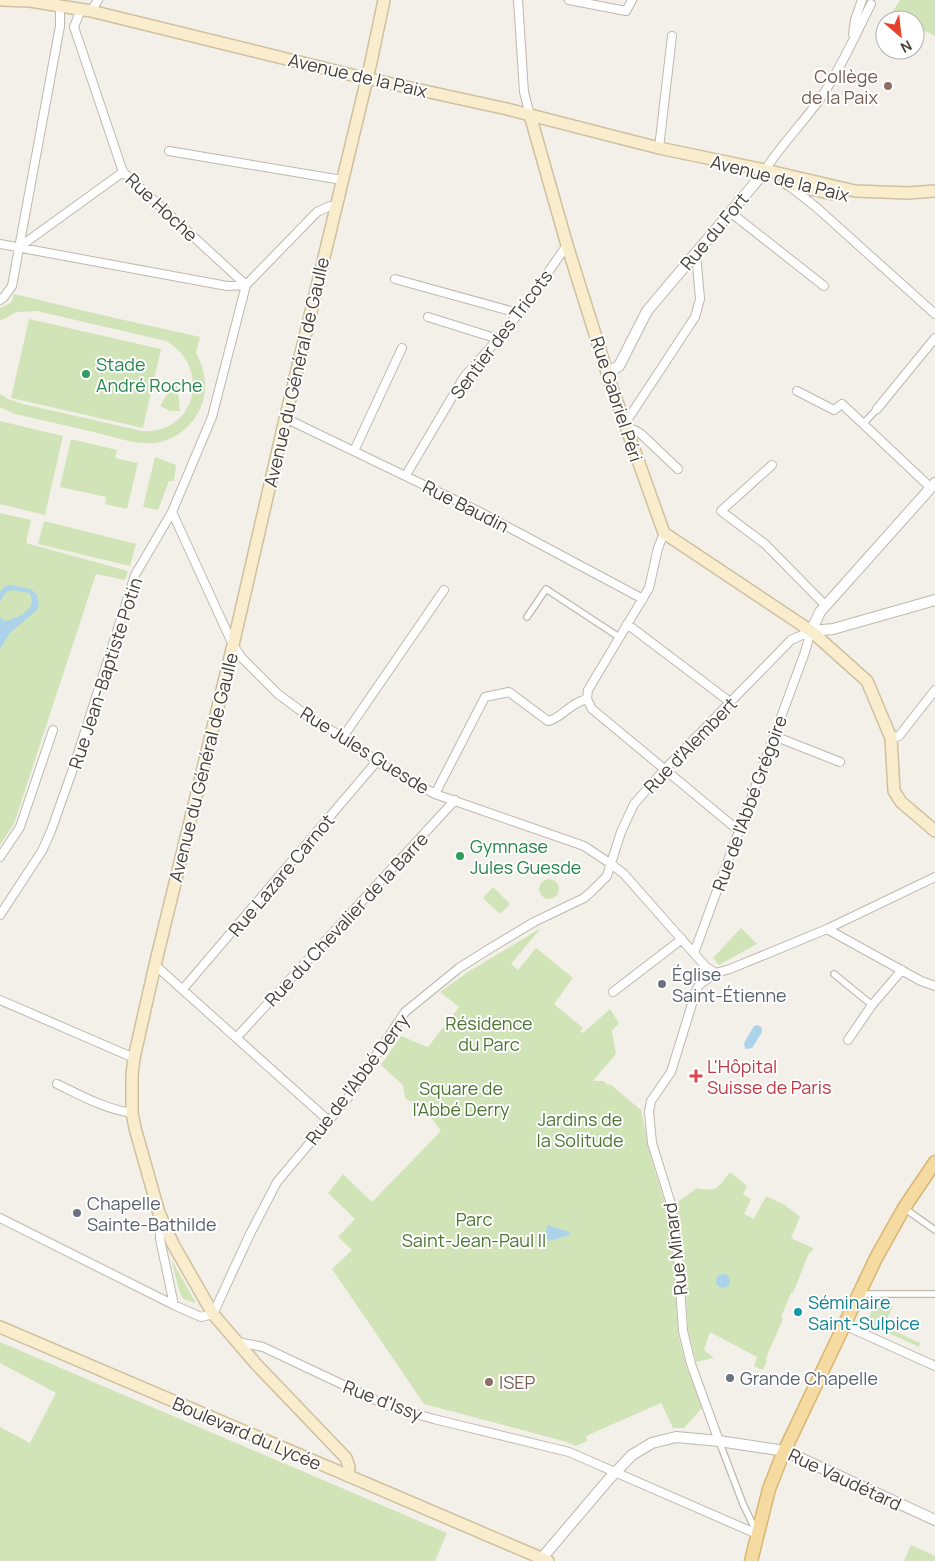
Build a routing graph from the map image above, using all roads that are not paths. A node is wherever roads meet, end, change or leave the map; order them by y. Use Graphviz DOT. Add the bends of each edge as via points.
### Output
graph roads {
  1 [pos="1,0"];
  2 [pos="30,0"];
  3 [pos="98,0"];
  4 [pos="384,0"];
  5 [pos="518,0"];
  6 [pos="569,0"];
  7 [pos="632,0"];
  8 [pos="862,0"];
  9 [pos="584,1"];
  10 [pos="871,4"];
  11 [pos="60,6"];
  12 [pos="86,10"];
  13 [pos="60,26"];
  14 [pos="74,27"];
  15 [pos="672,36"];
  16 [pos="853,38"];
  17 [pos="366,78"];
  18 [pos="530,115"];
  19 [pos="659,148"];
  20 [pos="169,151"];
  21 [pos="123,172"];
  22 [pos="763,173"];
  23 [pos="342,180"];
  24 [pos="784,183"];
  25 [pos="817,191"];
  26 [pos="935,191"];
  27 [pos="935,196"];
  28 [pos="811,203"];
  29 [pos="336,206"];
  30 [pos="730,212"];
  31 [pos="0,244"];
  32 [pos="567,245"];
  33 [pos="18,248"];
  34 [pos="696,253"];
  35 [pos="396,278"];
  36 [pos="246,285"];
  37 [pos="824,286"];
  38 [pos="0,300"];
  39 [pos="518,313"];
  40 [pos="935,314"];
  41 [pos="428,317"];
  42 [pos="935,338"];
  43 [pos="498,339"];
  44 [pos="402,348"];
  45 [pos="608,372"];
  46 [pos="798,391"];
  47 [pos="877,409"];
  48 [pos="286,418"];
  49 [pos="864,424"];
  50 [pos="624,425"];
  51 [pos="354,450"];
  52 [pos="772,465"];
  53 [pos="678,469"];
  54 [pos="406,475"];
  55 [pos="933,486"];
  56 [pos="172,512"];
  57 [pos="664,534"];
  58 [pos="444,590"];
  59 [pos="643,599"];
  60 [pos="935,600"];
  61 [pos="822,609"];
  62 [pos="527,618"];
  63 [pos="627,624"];
  64 [pos="811,631"];
  65 [pos="619,637"];
  66 [pos="233,645"];
  67 [pos="935,690"];
  68 [pos="587,699"];
  69 [pos="730,702"];
  70 [pos="53,730"];
  71 [pos="774,736"];
  72 [pos="343,737"];
  73 [pos="891,738"];
  74 [pos="378,760"];
  75 [pos="840,762"];
  76 [pos="664,770"];
  77 [pos="435,794"];
  78 [pos="455,800"];
  79 [pos="935,830"];
  80 [pos="739,831"];
  81 [pos="0,857"];
  82 [pos="611,864"];
  83 [pos="935,877"];
  84 [pos="0,915"];
  85 [pos="827,929"];
  86 [pos="682,939"];
  87 [pos="694,953"];
  88 [pos="155,965"];
  89 [pos="902,970"];
  90 [pos="716,973"];
  91 [pos="834,974"];
  92 [pos="935,986"];
  93 [pos="183,989"];
  94 [pos="613,992"];
  95 [pos="0,1000"];
  96 [pos="872,1005"];
  97 [pos="237,1038"];
  98 [pos="848,1040"];
  99 [pos="134,1058"];
  100 [pos="57,1084"];
  101 [pos="132,1113"];
  102 [pos="329,1120"];
  103 [pos="935,1162"];
  104 [pos="904,1208"];
  105 [pos="160,1215"];
  106 [pos="0,1220"];
  107 [pos="935,1230"];
  108 [pos="859,1294"];
  109 [pos="935,1294"];
  110 [pos="174,1305"];
  111 [pos="212,1314"];
  112 [pos="844,1325"];
  113 [pos="0,1327"];
  114 [pos="237,1342"];
  115 [pos="935,1366"];
  116 [pos="719,1441"];
  117 [pos="785,1450"];
  118 [pos="614,1472"];
  119 [pos="348,1476"];
  120 [pos="935,1520"];
  121 [pos="757,1534"];
  122 [pos="545,1560"];
  123 [pos="751,1561"];
  1 -- 2 [label="main road, Avenue de la Paix"];
  2 -- 11 [label="main road, Avenue de la Paix"];
  3 -- 12 [label="street"];
  4 -- 17 [label="main road, Avenue du Général de Gaulle"];
  5 -- 18 [label="street" via="524,92"];
  6 -- 9 [label="street"];
  7 -- 9 [label="street" via="626,11"];
  8 -- 16 [label="street, Rue du Fort"];
  10 -- 16 [label="street, Rue du Fort"];
  11 -- 12 [label="main road, Avenue de la Paix"];
  11 -- 13 [label="street"];
  12 -- 14 [label="street"];
  12 -- 17 [label="main road, Avenue de la Paix"];
  13 -- 14 [label="street"];
  13 -- 33 [label="street"];
  14 -- 21 [label="street, Rue Hoche"];
  15 -- 19 [label="street"];
  16 -- 22 [label="street, Rue du Fort" via="820,99"];
  17 -- 18 [label="main road, Avenue de la Paix"];
  17 -- 23 [label="main road, Avenue du Général de Gaulle"];
  18 -- 19 [label="main road, Avenue de la Paix"];
  18 -- 32 [label="main road, Rue Gabriel Péri"];
  19 -- 22 [label="main road, Avenue de la Paix"];
  20 -- 23 [label="street"];
  21 -- 33 [label="street"];
  21 -- 36 [label="street, Rue Hoche"];
  22 -- 24 [label="main road, Avenue de la Paix"];
  22 -- 26 [label="main road, Avenue de la Paix" via="855,191"];
  22 -- 30 [label="street, Rue du Fort"];
  23 -- 29 [label="main road, Avenue du Général de Gaulle"];
  24 -- 25 [label="main road, Avenue de la Paix"];
  24 -- 28 [label="street"];
  25 -- 27 [label="main road, Avenue de la Paix" via="851,198"];
  25 -- 28 [label="street"];
  28 -- 40 [label="street"];
  29 -- 36 [label="street, Rue Jean-Baptiste Potin" via="316,212"];
  29 -- 48 [label="main road, Avenue du Général de Gaulle"];
  30 -- 34 [label="street, Rue du Fort"];
  30 -- 37 [label="street"];
  31 -- 33 [label="street"];
  32 -- 39 [label="street, Sentier des Tricots"];
  32 -- 45 [label="main road, Rue Gabriel Péri"];
  33 -- 36 [label="street" via="226,286"];
  33 -- 38 [label="street" via="12,286"];
  34 -- 45 [label="street, Rue du Fort" via="647,311 619,366"];
  34 -- 50 [label="street" via="700,299 695,317"];
  35 -- 39 [label="street"];
  36 -- 56 [label="street, Rue Jean-Baptiste Potin" via="212,417"];
  39 -- 43 [label="street, Sentier des Tricots"];
  41 -- 43 [label="street"];
  42 -- 47 [label="street"];
  43 -- 54 [label="street, Sentier des Tricots" via="464,377"];
  44 -- 51 [label="street"];
  45 -- 50 [label="main road, Rue Gabriel Péri"];
  46 -- 49 [label="street" via="834,410 842,404"];
  47 -- 49 [label="street"];
  48 -- 51 [label="street, Rue Baudin"];
  48 -- 66 [label="main road, Avenue du Général de Gaulle"];
  49 -- 55 [label="street"];
  50 -- 53 [label="street" via="640,434"];
  50 -- 57 [label="main road, Rue Gabriel Péri"];
  51 -- 54 [label="street, Rue Baudin"];
  52 -- 61 [label="street" via="721,511 765,544"];
  54 -- 59 [label="street, Rue Baudin"];
  55 -- 61 [label="street"];
  56 -- 66 [label="street, Rue Jules Guesde"];
  56 -- 84 [label="street, Rue Jean-Baptiste Potin" via="135,575 51,831 42,851"];
  57 -- 59 [label="street"];
  57 -- 64 [label="main road"];
  58 -- 72 [label="street"];
  59 -- 63 [label="street"];
  60 -- 64 [label="street" via="833,629"];
  61 -- 64 [label="street"];
  62 -- 65 [label="street" via="546,589"];
  63 -- 65 [label="street"];
  63 -- 69 [label="street"];
  64 -- 69 [label="street, Rue d'Alembert" via="791,640"];
  64 -- 71 [label="street, Rue de l'Abbé Grégoire"];
  64 -- 73 [label="main road" via="868,681"];
  65 -- 68 [label="street" via="588,690"];
  66 -- 72 [label="street, Rue Jules Guesde" via="278,694"];
  66 -- 88 [label="main road, Avenue du Général de Gaulle"];
  67 -- 73 [label="street" via="899,736"];
  68 -- 76 [label="street" via="592,709"];
  68 -- 77 [label="street" via="548,721 509,692 486,697"];
  69 -- 76 [label="street, Rue d'Alembert"];
  70 -- 81 [label="street" via="20,827"];
  71 -- 75 [label="street"];
  71 -- 80 [label="street, Rue de l'Abbé Grégoire"];
  72 -- 74 [label="street, Rue Jules Guesde"];
  73 -- 79 [label="main road" via="894,791 901,802"];
  74 -- 77 [label="street, Rue Jules Guesde"];
  74 -- 93 [label="street, Rue Lazare Carnot"];
  76 -- 80 [label="street"];
  76 -- 82 [label="street, Rue d'Alembert" via="634,804"];
  77 -- 78 [label="street, Rue Jules Guesde"];
  78 -- 82 [label="street, Rue Jules Guesde" via="584,846"];
  78 -- 97 [label="street, Rue du Chevalier de la Barre"];
  80 -- 87 [label="street, Rue de l'Abbé Grégoire"];
  82 -- 86 [label="street, Rue Jules Guesde" via="624,874"];
  82 -- 102 [label="street, Rue de l'Abbé Derry" via="607,876 584,898 488,949 405,1012 347,1099"];
  83 -- 85 [label="street"];
  85 -- 89 [label="street"];
  85 -- 90 [label="street"];
  86 -- 87 [label="street, Rue Jules Guesde"];
  86 -- 94 [label="street"];
  87 -- 90 [label="street, Rue Jules Guesde"];
  88 -- 93 [label="street"];
  88 -- 99 [label="main road, Avenue du Général de Gaulle"];
  89 -- 92 [label="street"];
  89 -- 96 [label="street"];
  90 -- 116 [label="street, Rue Minard" via="696,990 671,1072 651,1101 649,1112 652,1143 670,1204 678,1257 683,1331 691,1364"];
  91 -- 96 [label="street"];
  93 -- 97 [label="street"];
  95 -- 99 [label="street"];
  96 -- 98 [label="street"];
  97 -- 102 [label="street"];
  99 -- 101 [label="main road, Avenue du Général de Gaulle"];
  100 -- 101 [label="street" via="96,1103"];
  101 -- 105 [label="main road, Avenue du Général de Gaulle"];
  102 -- 111 [label="street, Rue de l'Abbé Derry" via="277,1182"];
  103 -- 104 [label="main road"];
  104 -- 107 [label="street"];
  104 -- 108 [label="main road"];
  105 -- 110 [label="street" via="160,1239"];
  105 -- 111 [label="main road, Avenue du Général de Gaulle"];
  106 -- 110 [label="street"];
  108 -- 109 [label="street"];
  108 -- 112 [label="main road"];
  110 -- 111 [label="street" via="201,1317"];
  111 -- 114 [label="main road, Avenue du Général de Gaulle"];
  112 -- 115 [label="street"];
  112 -- 117 [label="main road"];
  113 -- 119 [label="main road, Boulevard du Lycée"];
  114 -- 118 [label="street, Rue d'Issy" via="263,1347 388,1406 569,1452"];
  114 -- 119 [label="main road, Avenue du Général de Gaulle" via="346,1458 350,1467"];
  116 -- 117 [label="street, Rue Vaudétard"];
  116 -- 118 [label="street, Rue Vaudétard" via="676,1437 652,1443 632,1455"];
  116 -- 121 [label="street, Rue Minard"];
  117 -- 120 [label="street, Rue Vaudétard"];
  117 -- 121 [label="main road" via="769,1489"];
  118 -- 121 [label="street, Rue d'Issy"];
  118 -- 122 [label="street, Rue Vaudétard"];
  119 -- 122 [label="main road, Boulevard du Lycée"];
  121 -- 123 [label="main road"];
}
